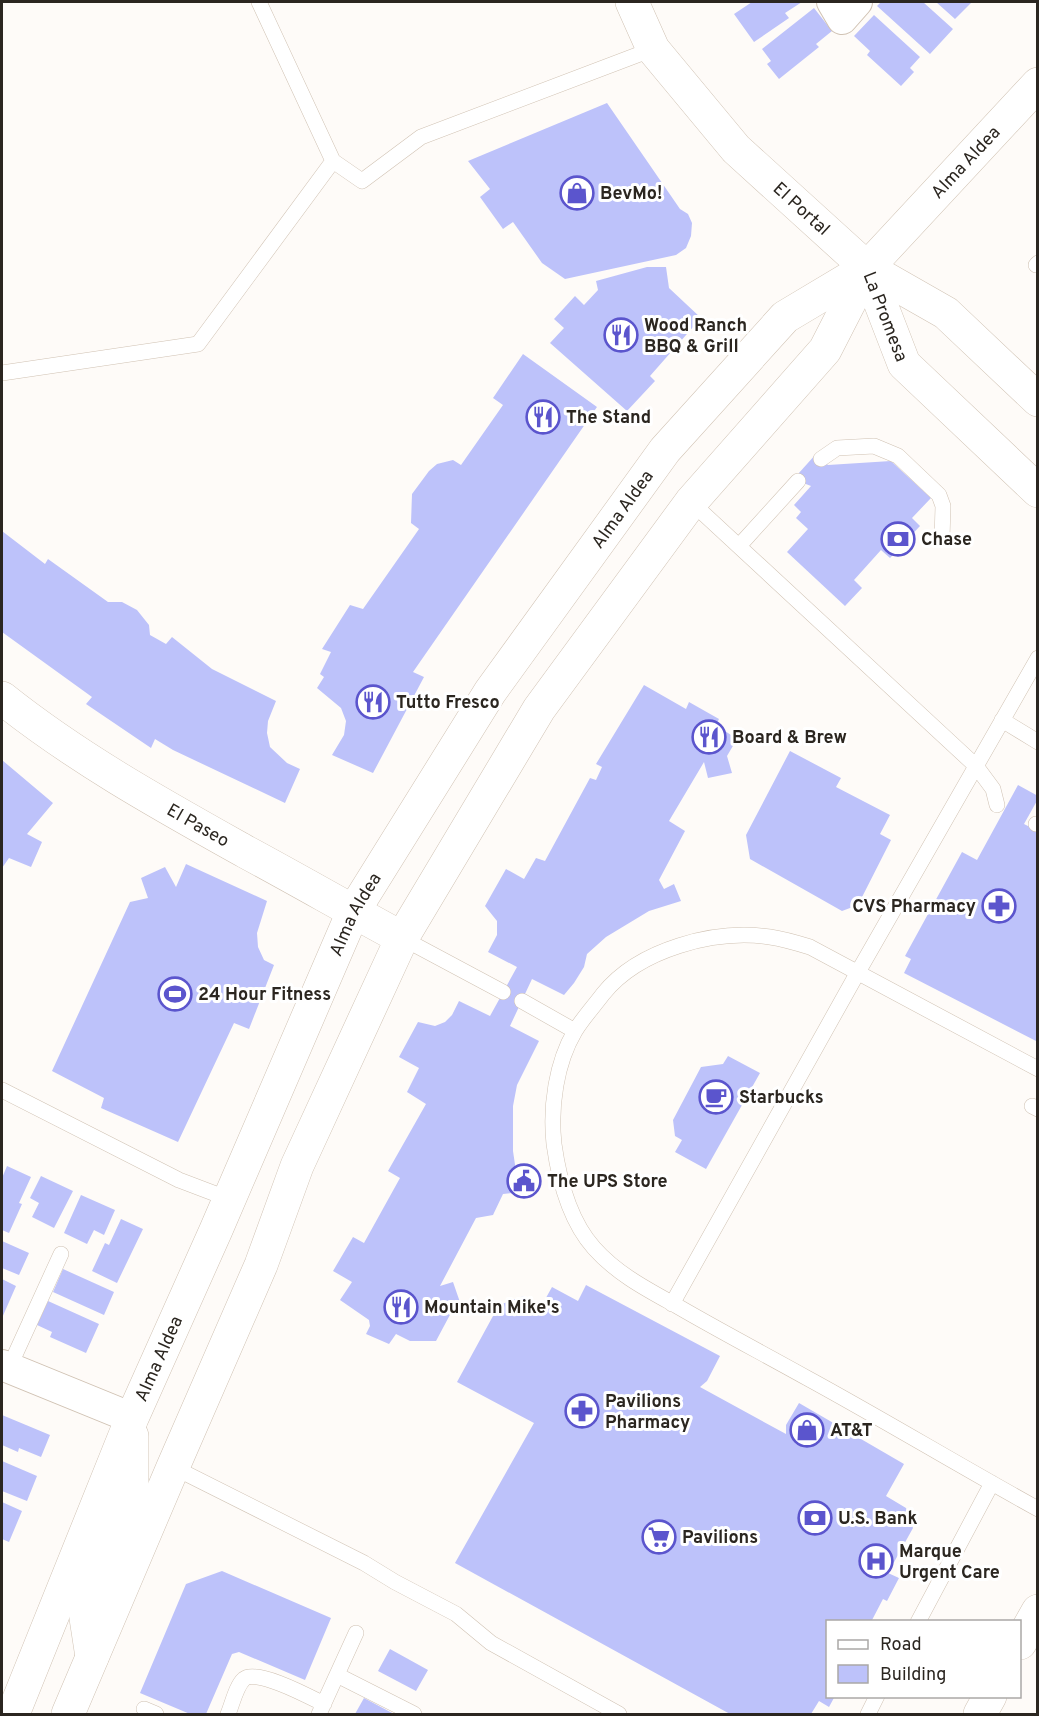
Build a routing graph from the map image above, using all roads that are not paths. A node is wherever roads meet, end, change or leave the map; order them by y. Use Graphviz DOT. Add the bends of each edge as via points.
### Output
graph roads {
  1 [pos="259,2"];
  2 [pos="632,2"];
  3 [pos="653,48"];
  4 [pos="1038,84"];
  5 [pos="333,161"];
  6 [pos="867,268"];
  7 [pos="2,373"];
  8 [pos="1038,400"];
  9 [pos="821,459"];
  10 [pos="798,481"];
  11 [pos="1038,490"];
  12 [pos="691,502"];
  13 [pos="942,539"];
  14 [pos="739,546"];
  15 [pos="1038,658"];
  16 [pos="2,698"];
  17 [pos="1002,720"];
  18 [pos="1036,737"];
  19 [pos="976,766"];
  20 [pos="997,805"];
  21 [pos="353,912"];
  22 [pos="402,938"];
  23 [pos="858,972"];
  24 [pos="503,992"];
  25 [pos="522,1001"];
  26 [pos="575,1031"];
  27 [pos="1038,1069"];
  28 [pos="2,1090"];
  29 [pos="229,1199"];
  30 [pos="61,1254"];
  31 [pos="672,1304"];
  32 [pos="5,1366"];
  33 [pos="132,1418"];
  34 [pos="173,1467"];
  35 [pos="992,1483"];
  36 [pos="1038,1509"];
  37 [pos="1038,1611"];
  38 [pos="919,1620"];
  39 [pos="356,1633"];
  40 [pos="1021,1641"];
  41 [pos="93,1659"];
  42 [pos="337,1676"];
  43 [pos="876,1698"];
  44 [pos="989,1698"];
  45 [pos="322,1709"];
  46 [pos="12,1714"];
  47 [pos="68,1714"];
  48 [pos="228,1714"];
  49 [pos="414,1714"];
  50 [pos="619,1714"];
  51 [pos="868,1714"];
  52 [pos="980,1714"];
  1 -- 5 [label="lane"];
  2 -- 3 [label="main road"];
  3 -- 5 [label="lane" via="421,137 362,181"];
  3 -- 6 [label="main road, El Portal" via="736,149"];
  4 -- 6 [label="main road, Alma Aldea"];
  5 -- 7 [label="lane" via="198,344"];
  6 -- 8 [label="main road, La Promesa" via="946,313"];
  6 -- 11 [label="main road, La Promesa" via="904,364"];
  6 -- 12 [label="main road, Alma Aldea" via="825,350"];
  6 -- 21 [label="main road, Alma Aldea" via="785,317 665,450 490,692"];
  9 -- 13 [label="lane" via="837,448 874,446 898,456 939,495 943,506"];
  10 -- 14 [label="lane"];
  12 -- 14 [label="lane"];
  12 -- 22 [label="main road, Alma Aldea" via="539,710"];
  14 -- 19 [label="lane"];
  15 -- 17 [label="lane"];
  16 -- 21 [label="main road, El Paseo" via="98,766"];
  17 -- 18 [label="lane"];
  17 -- 19 [label="lane"];
  19 -- 20 [label="lane" via="1000,789"];
  19 -- 23 [label="lane"];
  21 -- 22 [label="main road, El Paseo"];
  21 -- 29 [label="main road, Alma Aldea"];
  22 -- 24 [label="lane"];
  22 -- 34 [label="main road, Alma Aldea" via="297,1166 261,1265"];
  23 -- 26 [label="lane" via="810,946 770,937 722,936 682,945 644,960 611,984"];
  23 -- 27 [label="lane"];
  23 -- 31 [label="lane"];
  25 -- 26 [label="lane"];
  26 -- 31 [label="lane" via="555,1090 553,1133 558,1173 572,1214 593,1247 624,1275"];
  28 -- 29 [label="lane" via="179,1180"];
  29 -- 33 [label="main road, Alma Aldea"];
  30 -- 32 [label="lane"];
  31 -- 35 [label="lane"];
  32 -- 33 [label="street"];
  33 -- 41 [label="main road" via="132,1485 89,1595 86,1618"];
  33 -- 46 [label="main road, Alma Aldea"];
  34 -- 41 [label="main road, Alma Aldea"];
  34 -- 50 [label="lane" via="364,1563 456,1614 491,1643"];
  35 -- 36 [label="lane"];
  35 -- 38 [label="lane"];
  37 -- 40 [label="main road"];
  39 -- 42 [label="lane"];
  41 -- 47 [label="main road, Alma Aldea"];
  42 -- 45 [label="lane"];
  42 -- 49 [label="lane"];
  43 -- 51 [label="lane"];
  44 -- 52 [label="main road"];
  45 -- 48 [label="lane" via="268,1678 249,1676 242,1680"];
}
